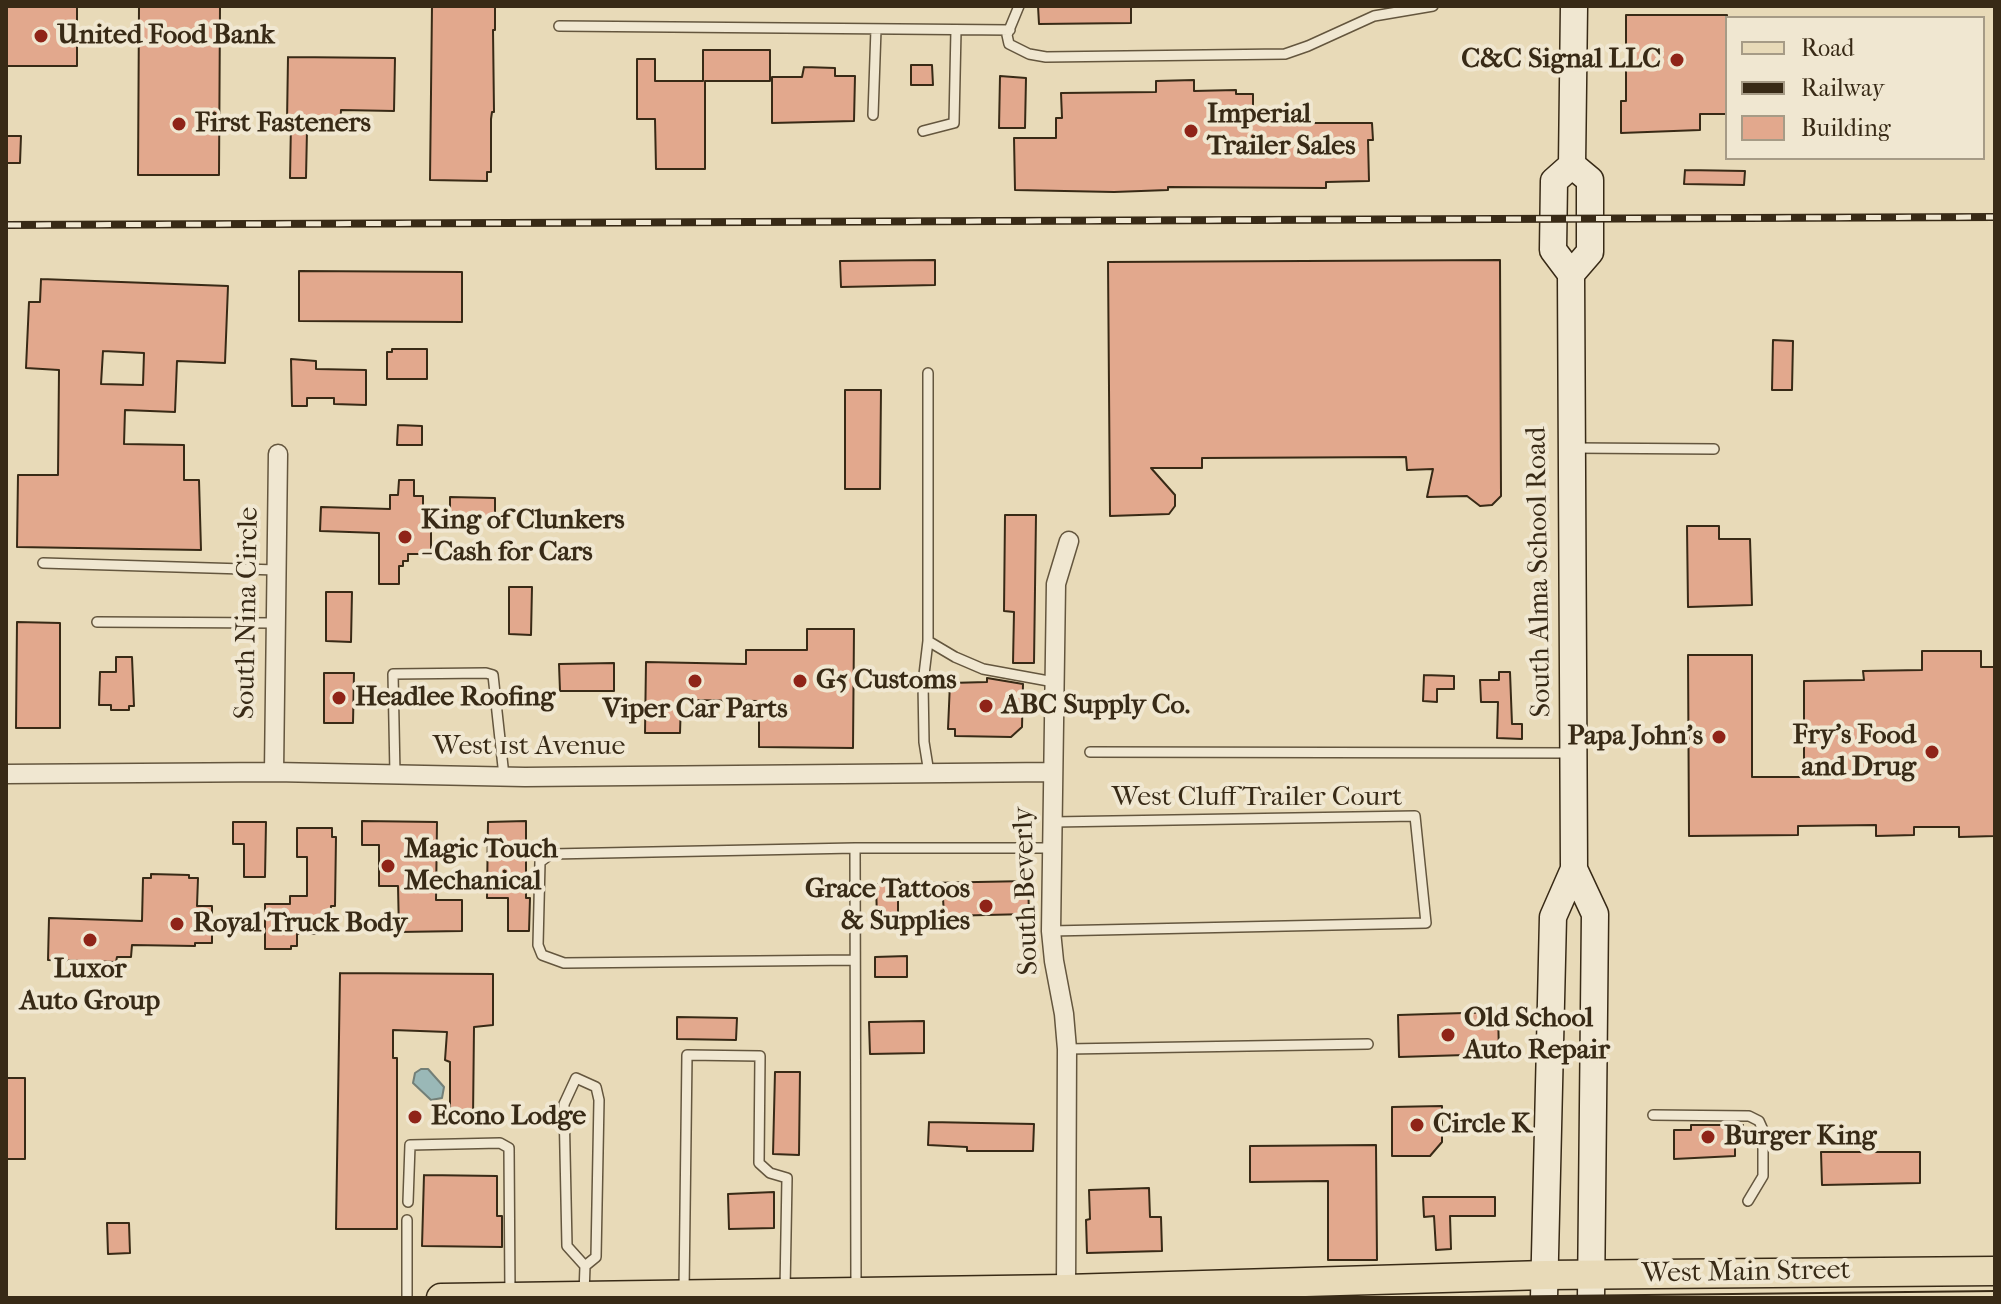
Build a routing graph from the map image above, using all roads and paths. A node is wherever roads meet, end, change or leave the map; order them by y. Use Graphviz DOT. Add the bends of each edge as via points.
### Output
graph roads {
  1 [pos="1019,6"];
  2 [pos="1433,6"];
  3 [pos="1574,6"];
  4 [pos="559,26"];
  5 [pos="876,29"];
  6 [pos="956,30"];
  7 [pos="1010,30"];
  8 [pos="873,115"];
  9 [pos="923,131"];
  10 [pos="1572,165"];
  11 [pos="1571,274"];
  12 [pos="928,373"];
  13 [pos="1570,448"];
  14 [pos="1714,449"];
  15 [pos="278,454"];
  16 [pos="1069,541"];
  17 [pos="43,563"];
  18 [pos="277,570"];
  19 [pos="97,622"];
  20 [pos="276,623"];
  21 [pos="928,641"];
  22 [pos="1054,682"];
  23 [pos="1090,752"];
  24 [pos="1574,753"];
  25 [pos="274,772"];
  26 [pos="1053,772"];
  27 [pos="929,773"];
  28 [pos="6,774"];
  29 [pos="395,774"];
  30 [pos="504,776"];
  31 [pos="1052,822"];
  32 [pos="855,848"];
  33 [pos="1053,848"];
  34 [pos="1574,869"];
  35 [pos="1051,931"];
  36 [pos="855,960"];
  37 [pos="1368,1044"];
  38 [pos="1067,1049"];
  39 [pos="1653,1115"];
  40 [pos="1748,1201"];
  41 [pos="408,1202"];
  42 [pos="407,1220"];
  43 [pos="585,1266"];
  44 [pos="1995,1271"];
  45 [pos="1591,1286"];
  46 [pos="1544,1287"];
  47 [pos="1066,1289"];
  48 [pos="856,1292"];
  49 [pos="785,1293"];
  50 [pos="684,1294"];
  51 [pos="584,1296"];
  52 [pos="510,1297"];
  53 [pos="407,1298"];
  54 [pos="441,1298"];
  1 -- 7 [label="lane"];
  2 -- 7 [label="lane" via="1374,16 1285,54 1046,57 1009,44"];
  3 -- 10 [label="main road, South Alma School Road"];
  4 -- 5 [label="lane"];
  5 -- 6 [label="lane"];
  5 -- 8 [label="lane"];
  6 -- 7 [label="lane"];
  6 -- 9 [label="lane" via="954,123"];
  10 -- 11 [label="main road, South Alma School Road" via="1554,181 1553,220 1553,250"];
  10 -- 11 [label="main road, South Alma School Road" via="1590,180 1590,252"];
  11 -- 13 [label="main road, South Alma School Road"];
  12 -- 21 [label="lane"];
  13 -- 14 [label="lane"];
  13 -- 24 [label="main road, South Alma School Road"];
  15 -- 18 [label="street, South Nina Circle"];
  16 -- 22 [label="street, South Beverly" via="1056,584"];
  17 -- 18 [label="lane"];
  18 -- 20 [label="street, South Nina Circle"];
  19 -- 20 [label="lane"];
  20 -- 25 [label="street, South Nina Circle"];
  21 -- 22 [label="lane" via="983,669"];
  21 -- 27 [label="lane" via="923,683"];
  22 -- 26 [label="street, South Beverly"];
  23 -- 24 [label="lane"];
  24 -- 34 [label="main road, South Alma School Road"];
  25 -- 28 [label="street, West 1st Avenue"];
  25 -- 29 [label="street, West 1st Avenue"];
  26 -- 27 [label="street, West 1st Avenue"];
  26 -- 31 [label="street, South Beverly"];
  27 -- 30 [label="street, West 1st Avenue"];
  29 -- 30 [label="street, West 1st Avenue"];
  29 -- 30 [label="lane" via="393,674 486,673 493,675"];
  31 -- 33 [label="street, South Beverly"];
  31 -- 35 [label="lane, West Cluff Trailer Court" via="1415,816 1426,923"];
  32 -- 33 [label="lane"];
  32 -- 36 [label="lane"];
  32 -- 36 [label="lane" via="551,854 540,862 538,945 542,955 564,963"];
  33 -- 35 [label="street, South Beverly"];
  34 -- 45 [label="main road, South Alma School Road" via="1595,914"];
  34 -- 46 [label="main road, South Alma School Road" via="1553,917"];
  35 -- 38 [label="street, South Beverly"];
  36 -- 48 [label="lane"];
  37 -- 38 [label="lane"];
  38 -- 47 [label="street, South Beverly"];
  39 -- 40 [label="lane" via="1749,1116 1759,1121 1763,1176"];
  41 -- 52 [label="lane" via="410,1145 500,1143 509,1148"];
  42 -- 53 [label="lane"];
  43 -- 43 [label="lane" via="596,1257 599,1100 596,1087 576,1078 564,1104 567,1246"];
  43 -- 51 [label="lane"];
  44 -- 45 [label="main road, West Main Street"];
  45 -- 46 [label="main road, West Main Street"];
  46 -- 47 [label="main road, West Main Street"];
  47 -- 48 [label="main road, West Main Street"];
  48 -- 49 [label="main road, West Main Street"];
  49 -- 50 [label="main road, West Main Street"];
  49 -- 50 [label="lane" via="787,1178 759,1163 760,1056 687,1055"];
  50 -- 51 [label="main road, West Main Street"];
  51 -- 52 [label="main road, West Main Street"];
  52 -- 54 [label="main road, West Main Street"];
}
